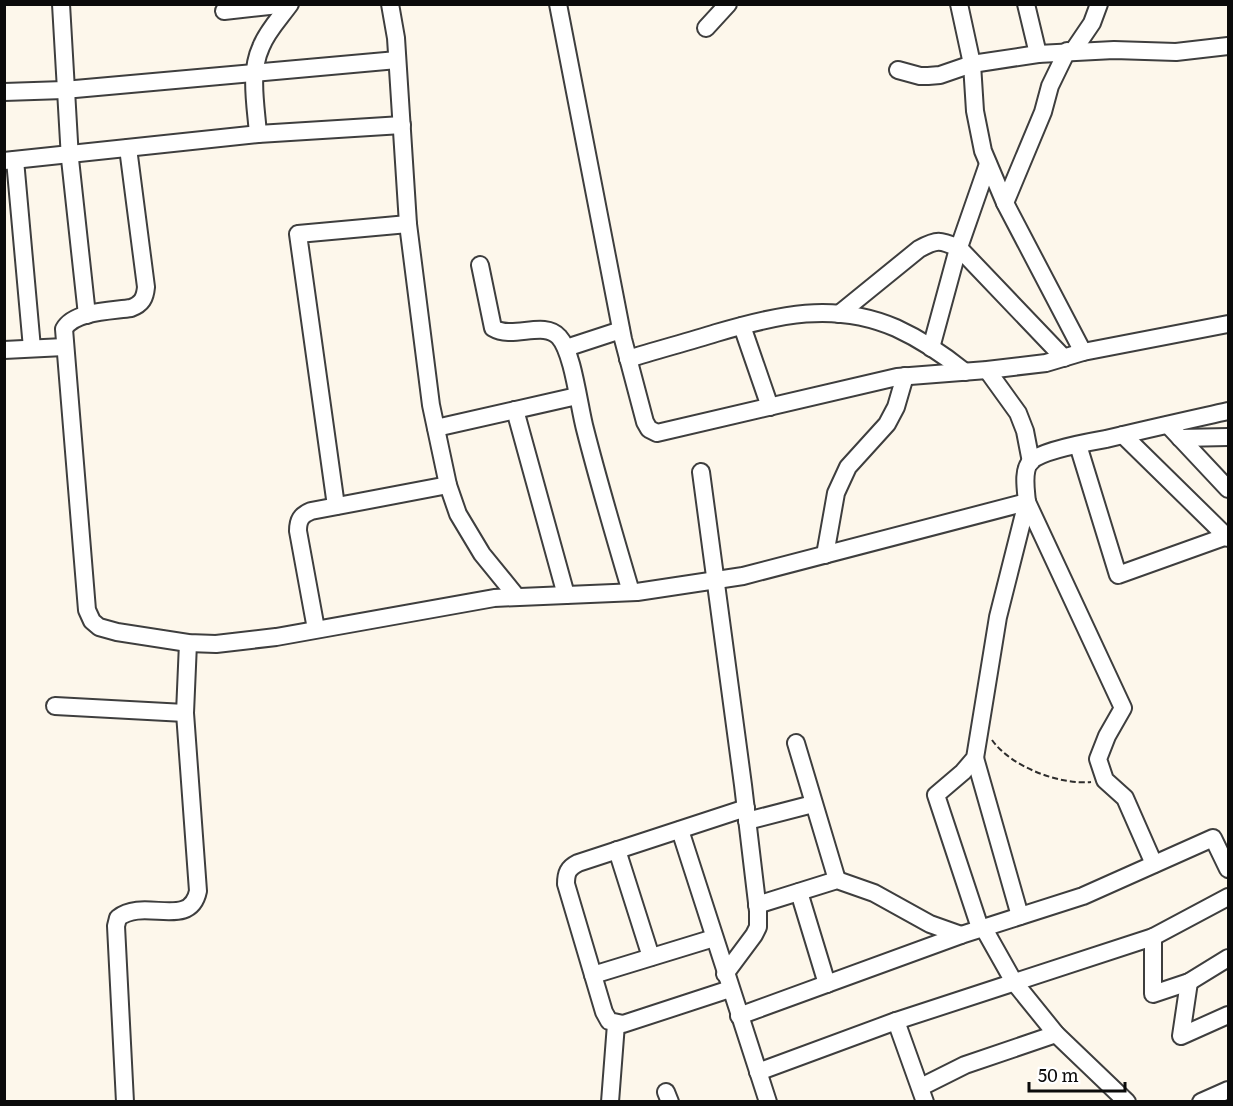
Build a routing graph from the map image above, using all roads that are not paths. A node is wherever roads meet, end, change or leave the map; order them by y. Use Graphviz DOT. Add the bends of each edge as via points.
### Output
graph roads {
  1 [pos="61,4"];
  2 [pos="289,4"];
  3 [pos="390,4"];
  4 [pos="558,4"];
  5 [pos="728,4"];
  6 [pos="959,4"];
  7 [pos="1026,4"];
  8 [pos="1100,4"];
  9 [pos="224,11"];
  10 [pos="706,28"];
  11 [pos="1228,46"];
  12 [pos="1070,51"];
  13 [pos="1038,54"];
  14 [pos="397,60"];
  15 [pos="972,64"];
  16 [pos="898,70"];
  17 [pos="254,73"];
  18 [pos="64,90"];
  19 [pos="4,92"];
  20 [pos="402,125"];
  21 [pos="258,134"];
  22 [pos="128,148"];
  23 [pos="69,154"];
  24 [pos="10,161"];
  25 [pos="988,164"];
  26 [pos="1005,203"];
  27 [pos="408,224"];
  28 [pos="959,248"];
  29 [pos="480,265"];
  30 [pos="839,314"];
  31 [pos="87,315"];
  32 [pos="1228,324"];
  33 [pos="742,326"];
  34 [pos="621,330"];
  35 [pos="64,347"];
  36 [pos="32,348"];
  37 [pos="566,348"];
  38 [pos="931,348"];
  39 [pos="4,350"];
  40 [pos="1083,352"];
  41 [pos="1064,358"];
  42 [pos="628,359"];
  43 [pos="987,370"];
  44 [pos="965,372"];
  45 [pos="905,376"];
  46 [pos="578,396"];
  47 [pos="770,407"];
  48 [pos="515,410"];
  49 [pos="1228,411"];
  50 [pos="1168,425"];
  51 [pos="436,428"];
  52 [pos="1123,435"];
  53 [pos="1228,437"];
  54 [pos="1180,438"];
  55 [pos="1078,445"];
  56 [pos="1031,462"];
  57 [pos="701,472"];
  58 [pos="448,485"];
  59 [pos="1228,489"];
  60 [pos="1027,502"];
  61 [pos="336,506"];
  62 [pos="1228,537"];
  63 [pos="825,555"];
  64 [pos="716,580"];
  65 [pos="631,592"];
  66 [pos="566,595"];
  67 [pos="517,597"];
  68 [pos="316,629"];
  69 [pos="188,643"];
  70 [pos="55,706"];
  71 [pos="185,713"];
  72 [pos="796,743"];
  73 [pos="975,758"];
  74 [pos="813,804"];
  75 [pos="746,814"];
  76 [pos="680,830"];
  77 [pos="617,850"];
  78 [pos="1154,864"];
  79 [pos="1228,869"];
  80 [pos="837,880"];
  81 [pos="799,892"];
  82 [pos="1228,897"];
  83 [pos="757,906"];
  84 [pos="1020,916"];
  85 [pos="982,928"];
  86 [pos="961,934"];
  87 [pos="1152,937"];
  88 [pos="714,938"];
  89 [pos="651,957"];
  90 [pos="1228,958"];
  91 [pos="593,975"];
  92 [pos="728,982"];
  93 [pos="1014,982"];
  94 [pos="1189,982"];
  95 [pos="827,984"];
  96 [pos="1228,1015"];
  97 [pos="739,1016"];
  98 [pos="896,1021"];
  99 [pos="616,1024"];
  100 [pos="1056,1034"];
  101 [pos="758,1072"];
  102 [pos="1228,1090"];
  103 [pos="923,1094"];
  104 [pos="125,1101"];
  105 [pos="610,1101"];
  106 [pos="768,1101"];
  107 [pos="1127,1101"];
  108 [pos="1201,1101"];
  1 -- 18 [label="street"];
  2 -- 9 [label="street"];
  2 -- 17 [label="street" via="261,46"];
  3 -- 14 [label="street"];
  4 -- 34 [label="street"];
  5 -- 10 [label="street"];
  6 -- 15 [label="street"];
  7 -- 13 [label="street"];
  8 -- 12 [label="street" via="1092,23"];
  11 -- 12 [label="street" via="1176,52"];
  12 -- 13 [label="street"];
  12 -- 26 [label="street" via="1050,86"];
  13 -- 15 [label="street"];
  14 -- 17 [label="street"];
  14 -- 20 [label="street"];
  15 -- 16 [label="street" via="928,76"];
  15 -- 25 [label="street" via="975,111"];
  17 -- 18 [label="street"];
  17 -- 21 [label="street"];
  18 -- 19 [label="street"];
  18 -- 23 [label="street"];
  20 -- 21 [label="street"];
  20 -- 27 [label="street"];
  21 -- 22 [label="street"];
  22 -- 23 [label="street"];
  22 -- 31 [label="street" via="145,297 131,308"];
  23 -- 24 [label="street"];
  23 -- 31 [label="street"];
  24 -- 36 [label="street"];
  25 -- 26 [label="street"];
  25 -- 28 [label="street"];
  26 -- 40 [label="street"];
  27 -- 51 [label="street"];
  27 -- 61 [label="street" via="298,234"];
  28 -- 30 [label="street" via="933,241"];
  28 -- 38 [label="street"];
  28 -- 41 [label="street"];
  29 -- 37 [label="street" via="494,328 508,333 550,331"];
  30 -- 33 [label="street" via="798,313"];
  30 -- 38 [label="street" via="895,328"];
  31 -- 35 [label="street" via="68,322"];
  32 -- 40 [label="street"];
  33 -- 42 [label="street"];
  33 -- 47 [label="street"];
  34 -- 37 [label="street"];
  34 -- 42 [label="street"];
  35 -- 36 [label="street"];
  35 -- 69 [label="street" via="87,610 99,627"];
  36 -- 39 [label="street"];
  37 -- 46 [label="street"];
  38 -- 44 [label="street"];
  40 -- 41 [label="street"];
  41 -- 43 [label="street"];
  42 -- 47 [label="street" via="645,422 657,434"];
  43 -- 44 [label="street"];
  43 -- 56 [label="street" via="1018,413 1026,431"];
  44 -- 45 [label="street"];
  45 -- 47 [label="street"];
  45 -- 63 [label="street" via="887,424 848,467 836,493"];
  46 -- 48 [label="street"];
  46 -- 65 [label="street"];
  48 -- 51 [label="street"];
  48 -- 66 [label="street"];
  49 -- 50 [label="street"];
  50 -- 52 [label="street"];
  50 -- 54 [label="street"];
  51 -- 58 [label="street"];
  52 -- 55 [label="street"];
  52 -- 62 [label="street"];
  53 -- 54 [label="street"];
  54 -- 59 [label="street"];
  55 -- 56 [label="street"];
  55 -- 62 [label="street" via="1118,574"];
  56 -- 60 [label="street" via="1027,468"];
  57 -- 64 [label="street"];
  58 -- 61 [label="street"];
  58 -- 67 [label="street" via="467,530"];
  60 -- 63 [label="street"];
  60 -- 73 [label="street" via="998,617"];
  60 -- 78 [label="street" via="1123,708 1098,759 1105,780 1125,798"];
  61 -- 68 [label="street" via="311,510 298,521"];
  63 -- 64 [label="street"];
  64 -- 65 [label="street"];
  64 -- 75 [label="street"];
  65 -- 66 [label="street"];
  66 -- 67 [label="street"];
  67 -- 68 [label="street"];
  68 -- 69 [label="street" via="276,637"];
  69 -- 71 [label="street"];
  70 -- 71 [label="street"];
  71 -- 104 [label="street" via="198,891 195,901 183,911 136,910 117,918"];
  72 -- 74 [label="street"];
  73 -- 84 [label="street"];
  73 -- 85 [label="street" via="936,795"];
  74 -- 75 [label="street"];
  74 -- 80 [label="street"];
  75 -- 76 [label="street"];
  75 -- 83 [label="street"];
  76 -- 77 [label="street"];
  76 -- 88 [label="street"];
  77 -- 89 [label="street"];
  77 -- 91 [label="street" via="578,863 566,874"];
  78 -- 79 [label="street" via="1213,838"];
  78 -- 84 [label="street" via="1083,896"];
  80 -- 81 [label="street"];
  80 -- 86 [label="street" via="874,893 930,924"];
  81 -- 83 [label="street"];
  81 -- 95 [label="street"];
  82 -- 87 [label="street"];
  83 -- 92 [label="street" via="758,927"];
  84 -- 85 [label="street"];
  85 -- 86 [label="street"];
  85 -- 93 [label="street"];
  86 -- 95 [label="street"];
  87 -- 93 [label="street"];
  87 -- 94 [label="street" via="1153,994"];
  88 -- 89 [label="street"];
  88 -- 92 [label="street"];
  89 -- 91 [label="street"];
  90 -- 94 [label="street"];
  91 -- 99 [label="street" via="604,1012"];
  92 -- 97 [label="street"];
  92 -- 99 [label="street"];
  93 -- 98 [label="street"];
  93 -- 100 [label="street"];
  94 -- 96 [label="street" via="1181,1036"];
  95 -- 97 [label="street"];
  97 -- 101 [label="street"];
  98 -- 101 [label="street"];
  98 -- 103 [label="street"];
  99 -- 105 [label="street"];
  100 -- 103 [label="street" via="965,1065"];
  100 -- 107 [label="street"];
  101 -- 106 [label="street"];
  102 -- 108 [label="street"];
}
